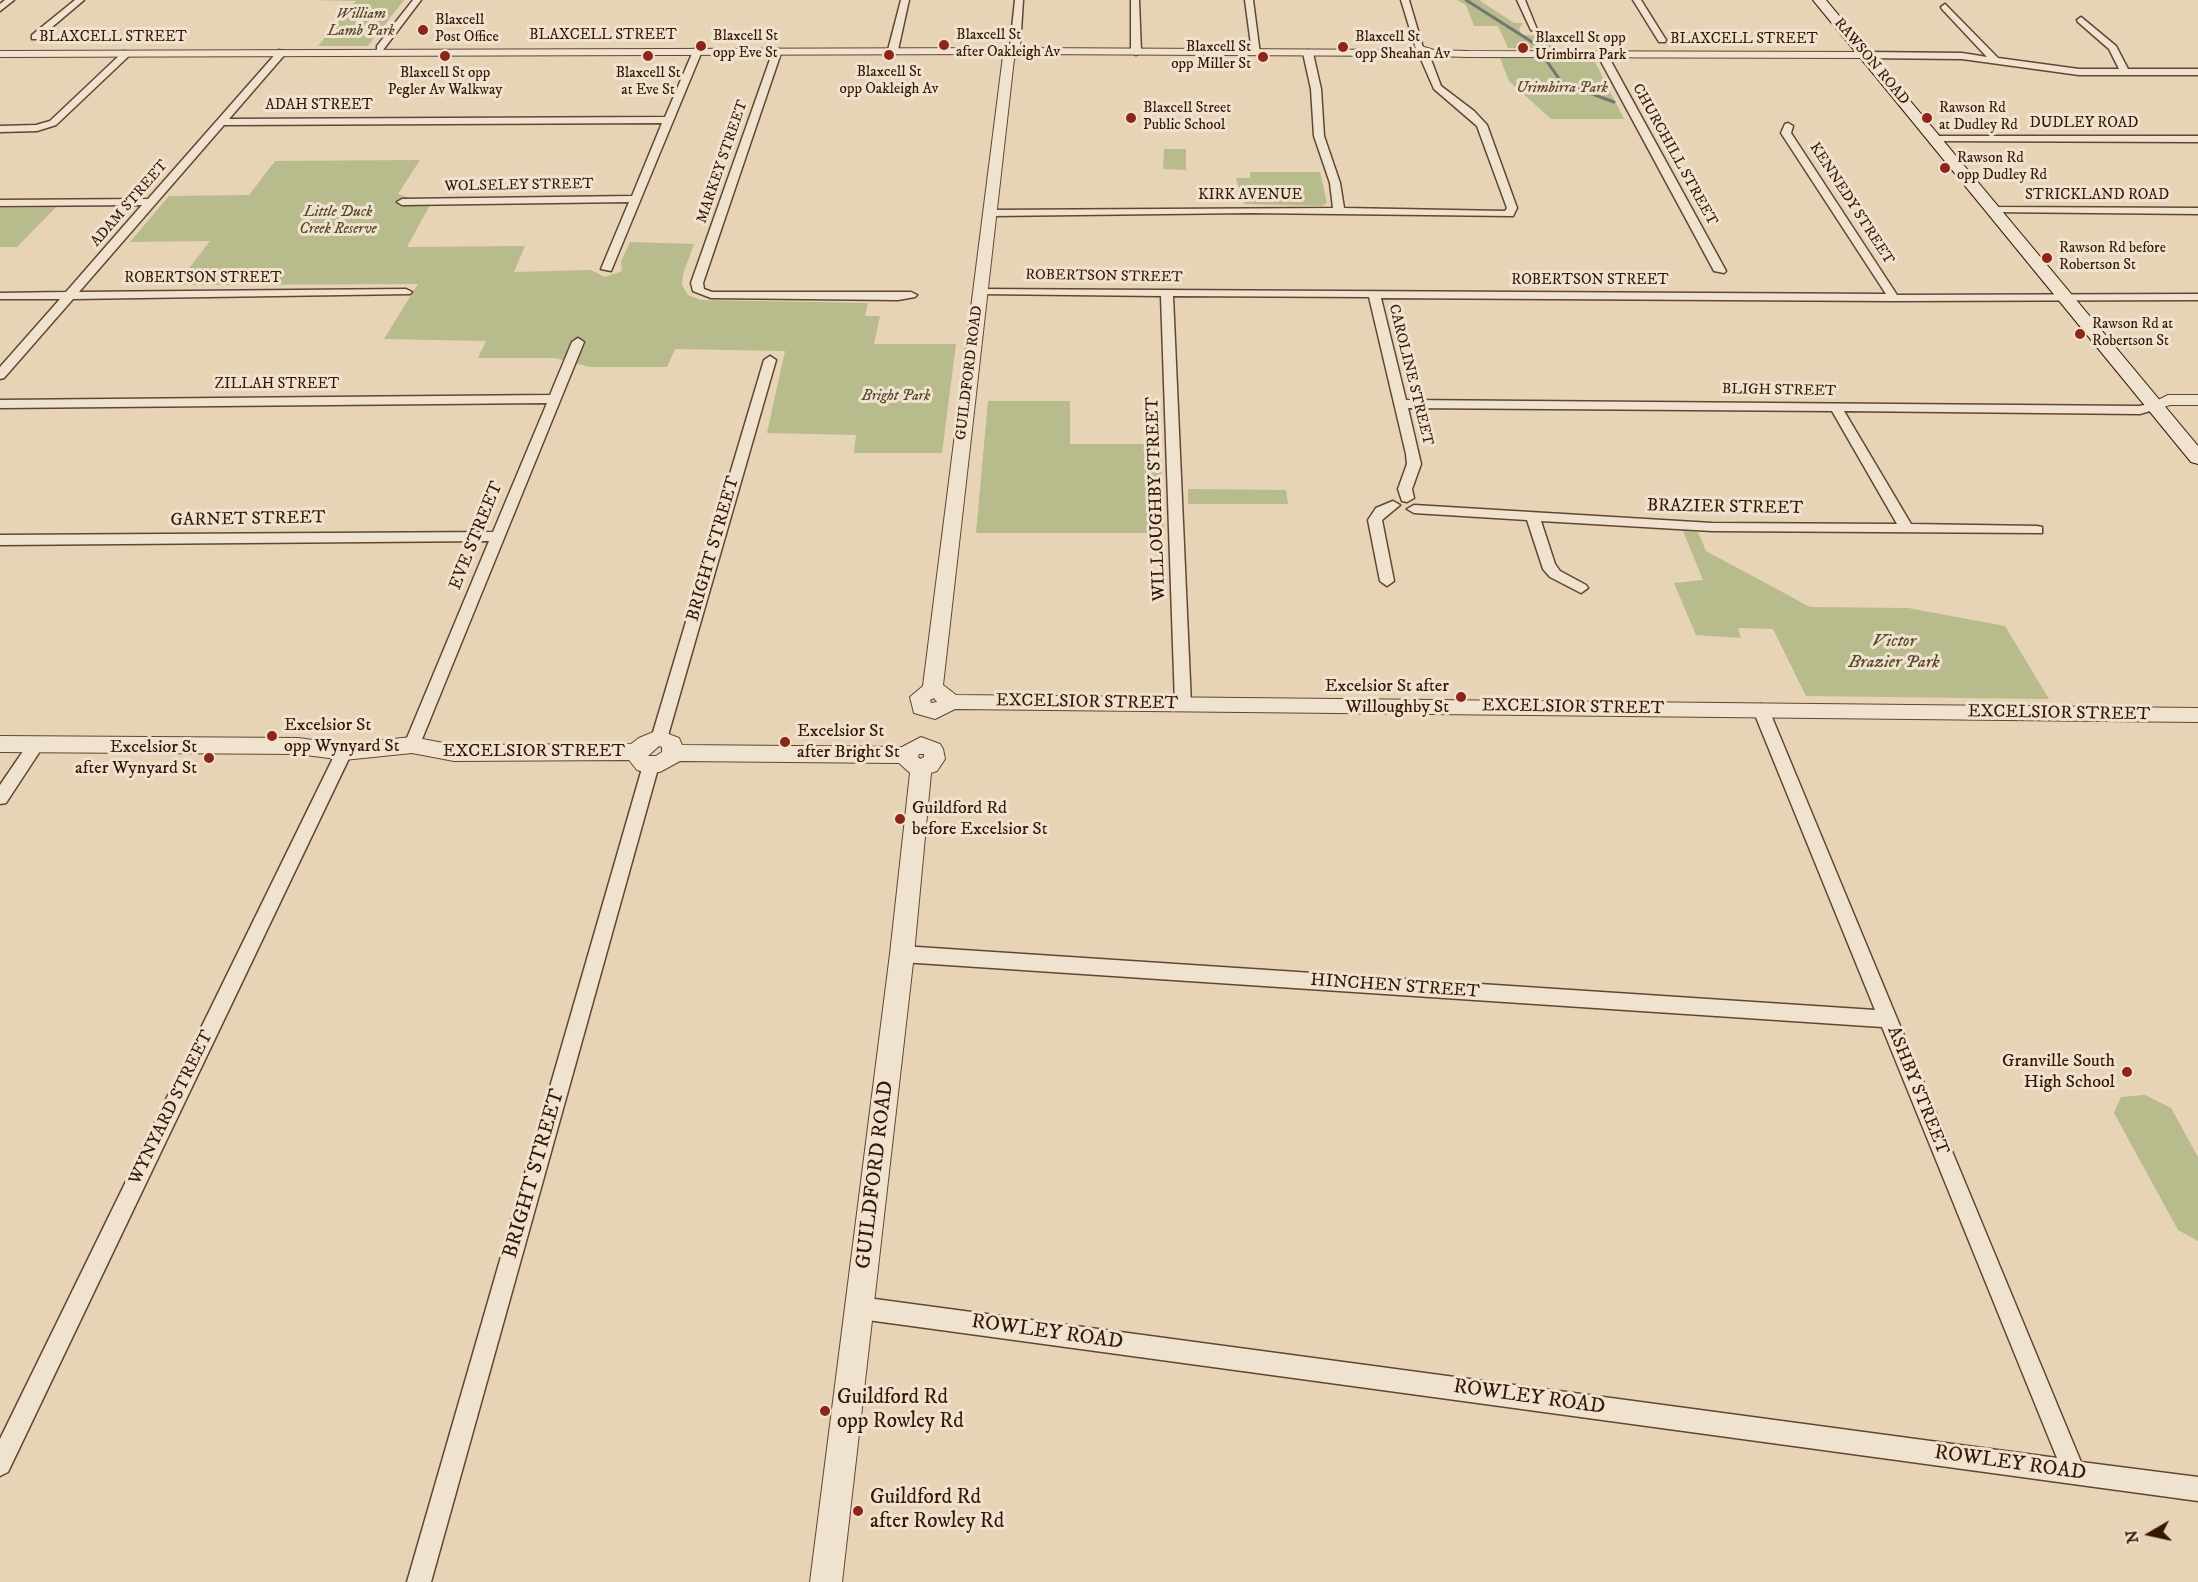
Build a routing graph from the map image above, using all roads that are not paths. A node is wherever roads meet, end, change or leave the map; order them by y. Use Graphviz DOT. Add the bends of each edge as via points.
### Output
graph roads {
  1 [pos="10,0"];
  2 [pos="80,0"];
  3 [pos="417,0"];
  4 [pos="905,0"];
  5 [pos="1019,0"];
  6 [pos="1135,0"];
  7 [pos="1250,0"];
  8 [pos="1405,0"];
  9 [pos="1521,0"];
  10 [pos="1637,0"];
  11 [pos="1819,0"];
  12 [pos="1945,7"];
  13 [pos="0,8"];
  14 [pos="2081,20"];
  15 [pos="1535,30"];
  16 [pos="35,38"];
  17 [pos="1662,40"];
  18 [pos="378,50"];
  19 [pos="777,50"];
  20 [pos="893,50"];
  21 [pos="697,51"];
  22 [pos="1012,51"];
  23 [pos="1136,51"];
  24 [pos="282,52"];
  25 [pos="1257,52"];
  26 [pos="1308,52"];
  27 [pos="127,53"];
  28 [pos="1423,53"];
  29 [pos="0,54"];
  30 [pos="1602,54"];
  31 [pos="1865,55"];
  32 [pos="1994,59"];
  33 [pos="2124,71"];
  34 [pos="2198,72"];
  35 [pos="669,120"];
  36 [pos="222,122"];
  37 [pos="1788,126"];
  38 [pos="0,129"];
  39 [pos="1934,139"];
  40 [pos="2198,139"];
  41 [pos="636,200"];
  42 [pos="151,202"];
  43 [pos="402,202"];
  44 [pos="0,203"];
  45 [pos="1995,210"];
  46 [pos="2198,211"];
  47 [pos="1339,212"];
  48 [pos="991,213"];
  49 [pos="607,269"];
  50 [pos="1720,271"];
  51 [pos="981,291"];
  52 [pos="406,292"];
  53 [pos="1167,294"];
  54 [pos="1374,294"];
  55 [pos="70,295"];
  56 [pos="911,295"];
  57 [pos="0,296"];
  58 [pos="2066,297"];
  59 [pos="2198,297"];
  60 [pos="1894,298"];
  61 [pos="578,342"];
  62 [pos="770,360"];
  63 [pos="0,375"];
  64 [pos="554,399"];
  65 [pos="2198,400"];
  66 [pos="0,404"];
  67 [pos="1400,404"];
  68 [pos="2156,405"];
  69 [pos="1836,408"];
  70 [pos="2198,458"];
  71 [pos="1410,503"];
  72 [pos="1533,518"];
  73 [pos="1906,528"];
  74 [pos="2037,530"];
  75 [pos="496,536"];
  76 [pos="0,540"];
  77 [pos="1387,581"];
  78 [pos="1581,588"];
  79 [pos="940,696"];
  80 [pos="1183,704"];
  81 [pos="1761,710"];
  82 [pos="2198,715"];
  83 [pos="0,744"];
  84 [pos="36,745"];
  85 [pos="412,745"];
  86 [pos="666,746"];
  87 [pos="344,752"];
  88 [pos="918,756"];
  89 [pos="645,759"];
  90 [pos="0,798"];
  91 [pos="902,954"];
  92 [pos="1887,1019"];
  93 [pos="860,1308"];
  94 [pos="0,1464"];
  95 [pos="2074,1472"];
  96 [pos="2198,1488"];
  97 [pos="419,1582"];
  98 [pos="826,1582"];
  1 -- 13 [label="street"];
  2 -- 16 [label="street"];
  3 -- 18 [label="street"];
  4 -- 20 [label="street"];
  5 -- 22 [label="street"];
  6 -- 23 [label="street"];
  7 -- 25 [label="street"];
  8 -- 28 [label="street"];
  9 -- 15 [label="street"];
  10 -- 17 [label="street"];
  11 -- 31 [label="main road, RAWSON ROAD"];
  12 -- 32 [label="street"];
  14 -- 33 [label="street" via="2113,48"];
  18 -- 21 [label="street, BLAXCELL STREET"];
  18 -- 24 [label="street, BLAXCELL STREET"];
  19 -- 20 [label="street, BLAXCELL STREET"];
  19 -- 21 [label="street, BLAXCELL STREET"];
  19 -- 56 [label="street, MARKEY STREET" via="696,283 699,291 711,295"];
  20 -- 22 [label="street, BLAXCELL STREET"];
  21 -- 35 [label="street"];
  22 -- 23 [label="street, BLAXCELL STREET"];
  22 -- 48 [label="street, GUILDFORD ROAD"];
  23 -- 25 [label="street, BLAXCELL STREET"];
  24 -- 27 [label="street, BLAXCELL STREET"];
  24 -- 36 [label="street, ADAM STREET"];
  25 -- 26 [label="street, BLAXCELL STREET"];
  26 -- 28 [label="street, BLAXCELL STREET"];
  26 -- 47 [label="street" via="1316,89 1319,136 1335,183"];
  27 -- 29 [label="street, BLAXCELL STREET"];
  27 -- 38 [label="street" via="53,123 37,128"];
  28 -- 30 [label="street, BLAXCELL STREET"];
  28 -- 47 [label="street, KIRK AVENUE" via="1437,87 1482,125 1512,208 1509,214"];
  30 -- 31 [label="street, BLAXCELL STREET"];
  30 -- 50 [label="street, CHURCHILL STREET"];
  31 -- 32 [label="street, BLAXCELL STREET"];
  31 -- 39 [label="main road, RAWSON ROAD"];
  32 -- 33 [label="street, BLAXCELL STREET" via="2061,70"];
  33 -- 34 [label="street, BLAXCELL STREET"];
  35 -- 36 [label="street, ADAH STREET"];
  35 -- 41 [label="street"];
  36 -- 42 [label="street, ADAM STREET"];
  37 -- 60 [label="street, KENNEDY STREET" via="1786,133"];
  39 -- 40 [label="street, DUDLEY ROAD"];
  39 -- 45 [label="main road, RAWSON ROAD"];
  41 -- 43 [label="street, WOLSELEY STREET"];
  41 -- 49 [label="street"];
  42 -- 44 [label="street"];
  42 -- 55 [label="street, ADAM STREET"];
  45 -- 46 [label="street, STRICKLAND ROAD"];
  45 -- 58 [label="main road, RAWSON ROAD"];
  47 -- 48 [label="street, KIRK AVENUE"];
  48 -- 51 [label="street, GUILDFORD ROAD"];
  51 -- 53 [label="street, ROBERTSON STREET"];
  51 -- 79 [label="street, GUILDFORD ROAD"];
  52 -- 55 [label="street, ROBERTSON STREET"];
  53 -- 54 [label="street, ROBERTSON STREET"];
  53 -- 80 [label="street, WILLOUGHBY STREET"];
  54 -- 60 [label="street, ROBERTSON STREET"];
  54 -- 67 [label="street, CAROLINE STREET"];
  55 -- 57 [label="street, ROBERTSON STREET"];
  55 -- 63 [label="street, ADAM STREET"];
  58 -- 59 [label="street, ROBERTSON STREET"];
  58 -- 60 [label="street, ROBERTSON STREET"];
  58 -- 68 [label="main road, RAWSON ROAD"];
  61 -- 64 [label="street, EVE STREET"];
  62 -- 86 [label="street, BRIGHT STREET"];
  64 -- 66 [label="street, ZILLAH STREET"];
  64 -- 75 [label="street, EVE STREET"];
  65 -- 68 [label="street" via="2168,400"];
  67 -- 69 [label="street, BLIGH STREET"];
  67 -- 71 [label="street, CAROLINE STREET" via="1414,459 1405,489"];
  68 -- 69 [label="street, BLIGH STREET" via="2140,410"];
  68 -- 70 [label="main road, RAWSON ROAD"];
  69 -- 73 [label="street"];
  71 -- 72 [label="street, BRAZIER STREET"];
  71 -- 77 [label="street" via="1395,499 1375,520"];
  72 -- 73 [label="street, BRAZIER STREET" via="1712,527"];
  72 -- 78 [label="street" via="1548,566"];
  73 -- 74 [label="street, BRAZIER STREET"];
  75 -- 76 [label="street, GARNET STREET"];
  75 -- 85 [label="street, EVE STREET"];
  79 -- 80 [label="street, EXCELSIOR STREET"];
  79 -- 88 [label="street, GUILDFORD ROAD" via="944,709 929,712"];
  80 -- 81 [label="street, EXCELSIOR STREET"];
  81 -- 82 [label="street, EXCELSIOR STREET"];
  81 -- 92 [label="street, ASHBY STREET"];
  83 -- 84 [label="street, EXCELSIOR STREET"];
  84 -- 87 [label="street, EXCELSIOR STREET" via="298,746"];
  84 -- 90 [label="street"];
  85 -- 87 [label="street, EXCELSIOR STREET"];
  85 -- 89 [label="street, EXCELSIOR STREET" via="454,753"];
  86 -- 88 [label="street"];
  86 -- 89 [label="street" via="666,762"];
  87 -- 94 [label="street, WYNYARD STREET"];
  88 -- 91 [label="street, GUILDFORD ROAD"];
  89 -- 97 [label="street, BRIGHT STREET"];
  91 -- 92 [label="street, HINCHEN STREET"];
  91 -- 93 [label="street, GUILDFORD ROAD"];
  92 -- 95 [label="street, ASHBY STREET"];
  93 -- 95 [label="street, ROWLEY ROAD"];
  93 -- 98 [label="street, GUILDFORD ROAD"];
  95 -- 96 [label="street, ROWLEY ROAD"];
}
